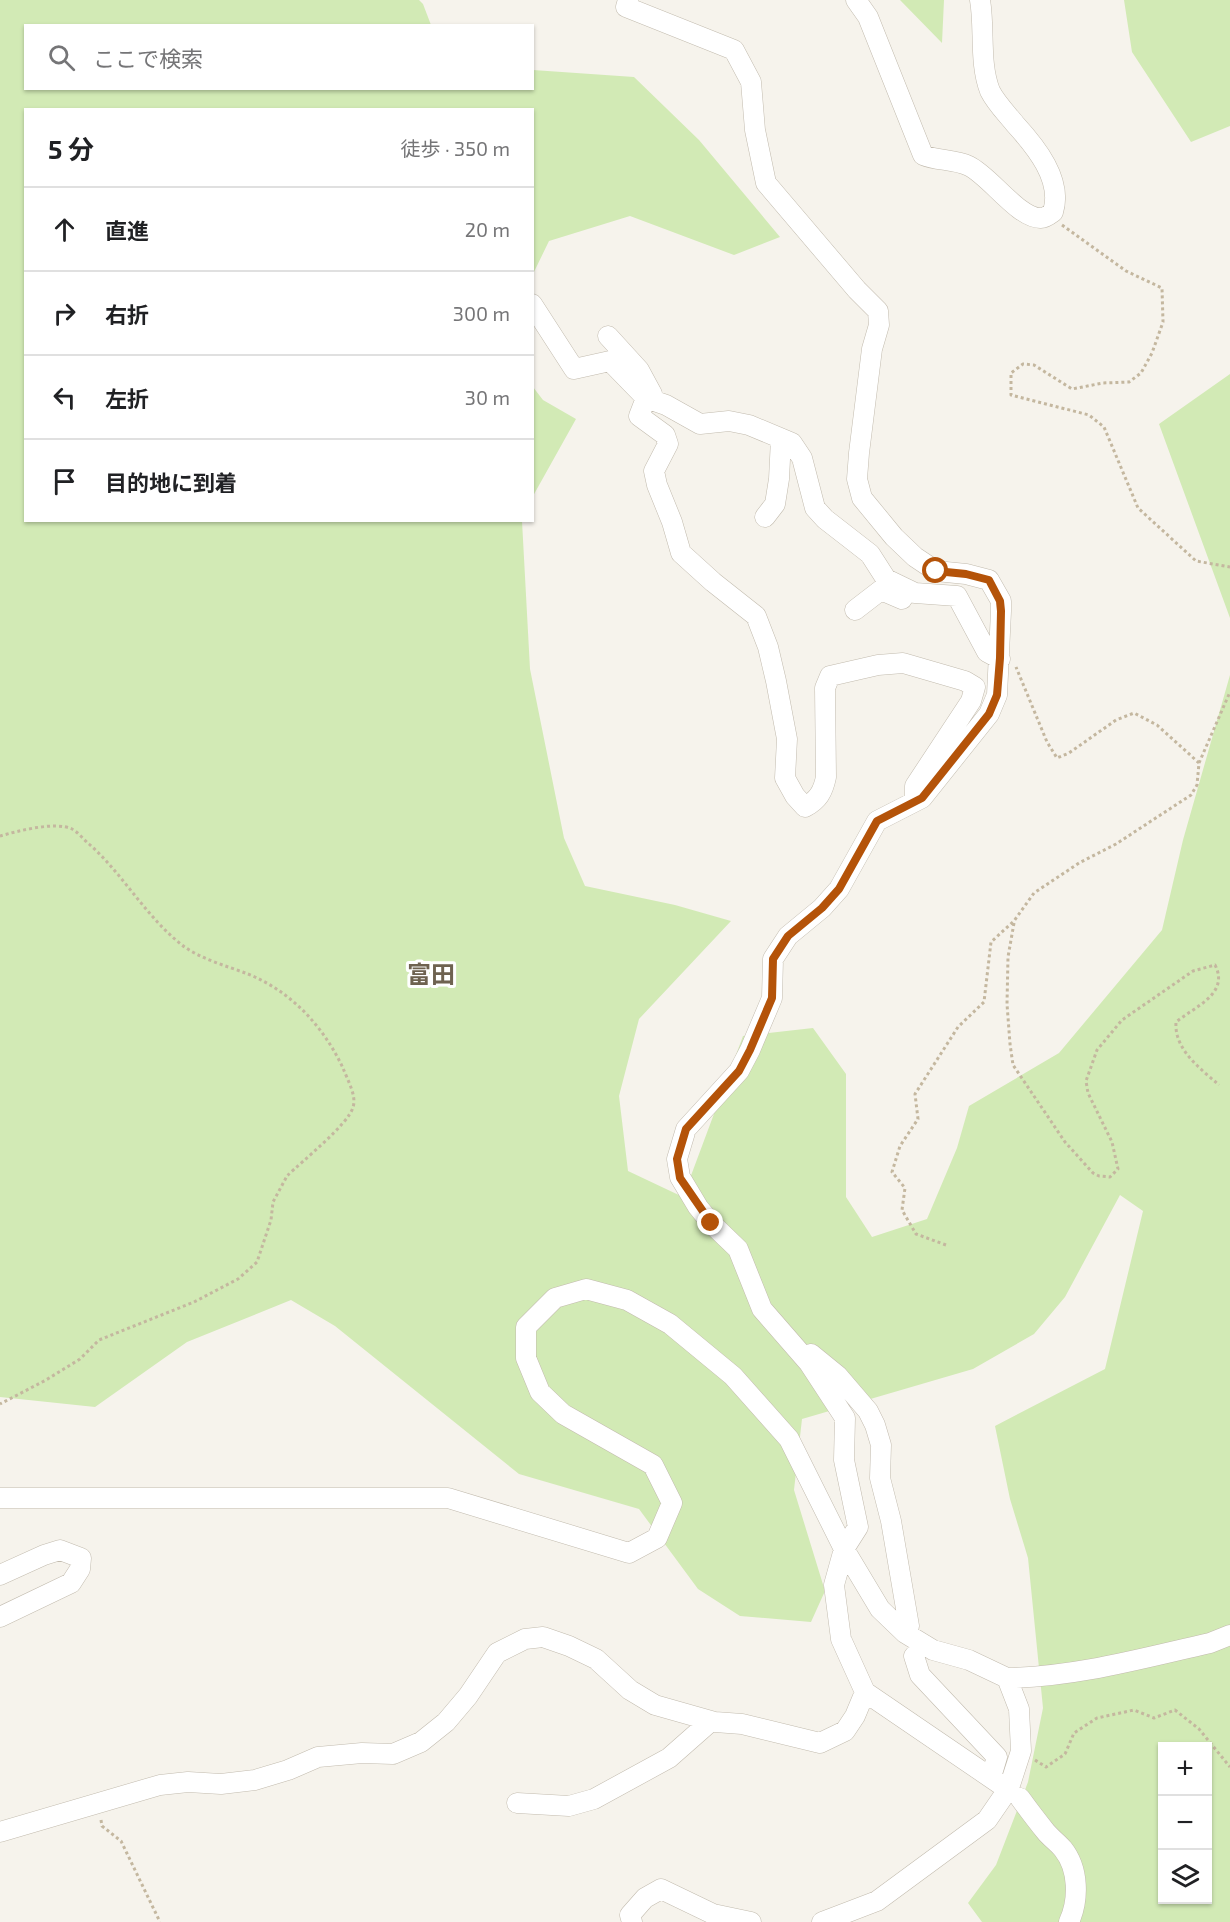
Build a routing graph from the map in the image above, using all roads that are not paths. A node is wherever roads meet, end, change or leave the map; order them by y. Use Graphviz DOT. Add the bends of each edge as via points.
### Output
graph roads {
  1 [pos="628,0"];
  2 [pos="856,0"];
  3 [pos="980,0"];
  4 [pos="534,307"];
  5 [pos="608,336"];
  6 [pos="646,398"];
  7 [pos="781,439"];
  8 [pos="765,517"];
  9 [pos="928,594"];
  10 [pos="855,610"];
  11 [pos="1008,662"];
  12 [pos="914,802"];
  13 [pos="795,1346"];
  14 [pos="0,1498"];
  15 [pos="844,1549"];
  16 [pos="0,1575"];
  17 [pos="0,1617"];
  18 [pos="909,1626"];
  19 [pos="1230,1635"];
  20 [pos="914,1656"];
  21 [pos="1006,1678"];
  22 [pos="865,1692"];
  23 [pos="711,1721"];
  24 [pos="1020,1798"];
  25 [pos="517,1803"];
  26 [pos="0,1832"];
  27 [pos="629,1920"];
  28 [pos="751,1922"];
  29 [pos="822,1922"];
  30 [pos="1069,1922"];
  1 -- 11 [label="street" via="626,7 734,50 751,82 766,183 878,311 859,453 857,479 861,498 894,537 936,571 989,580 1000,601"];
  2 -- 3 [label="street" via="868,17 923,155 968,166 1031,217 1042,219 1053,212 1056,191 1050,173 990,91 984,70"];
  4 -- 6 [label="street" via="574,369 610,361"];
  5 -- 6 [label="street" via="639,370 652,394"];
  6 -- 7 [label="street" via="700,424 729,421"];
  6 -- 12 [label="street" via="639,416 665,435 668,444 654,471 681,553 756,616 768,647 787,739 786,778 805,807 815,802 824,789 825,688 830,676 903,663 975,687 971,701 915,786"];
  7 -- 8 [label="street" via="775,504"];
  7 -- 9 [label="street" via="792,443 802,458 815,508 825,519 870,554 886,579 915,593"];
  9 -- 10 [label="street" via="915,600 900,599 881,590"];
  9 -- 11 [label="street" via="957,596 987,652"];
  11 -- 12 [label="street" via="989,714 922,798"];
  12 -- 13 [label="street" via="877,821 839,889 788,936 773,959 772,998 750,1050 739,1071 686,1129 677,1159 680,1178 698,1207 738,1249 762,1309"];
  13 -- 15 [label="street" via="845,1418 844,1460 858,1527"];
  13 -- 18 [label="street" via="817,1358 837,1376 875,1425 881,1445 880,1478"];
  14 -- 15 [label="street" via="448,1498 629,1552 657,1538 672,1503 653,1465 563,1414 540,1392 526,1358 526,1327 555,1298 585,1289 627,1300 670,1324 734,1376 789,1439"];
  15 -- 21 [label="street" via="880,1609 905,1633 933,1650 969,1660"];
  15 -- 22 [label="street" via="834,1585 841,1639"];
  16 -- 17 [label="street" via="60,1550 81,1558 80,1569 71,1583"];
  19 -- 21 [label="street" via="1210,1643 1074,1672"];
  20 -- 22 [label="street" via="920,1675 997,1757 995,1780"];
  21 -- 29 [label="street" via="1019,1709 1021,1751 1010,1788 987,1820 877,1901"];
  22 -- 23 [label="street" via="845,1731 820,1743 742,1724"];
  23 -- 25 [label="street" via="669,1758 594,1799 569,1806"];
  23 -- 26 [label="street" via="655,1705 630,1690 596,1659 569,1646 543,1637 525,1639 497,1653 446,1722 421,1742 393,1755 318,1757 255,1780 160,1785"];
  24 -- 30 [label="street" via="1071,1863 1076,1894"];
  27 -- 28 [label="street" via="645,1898 661,1889 713,1914"];
}
